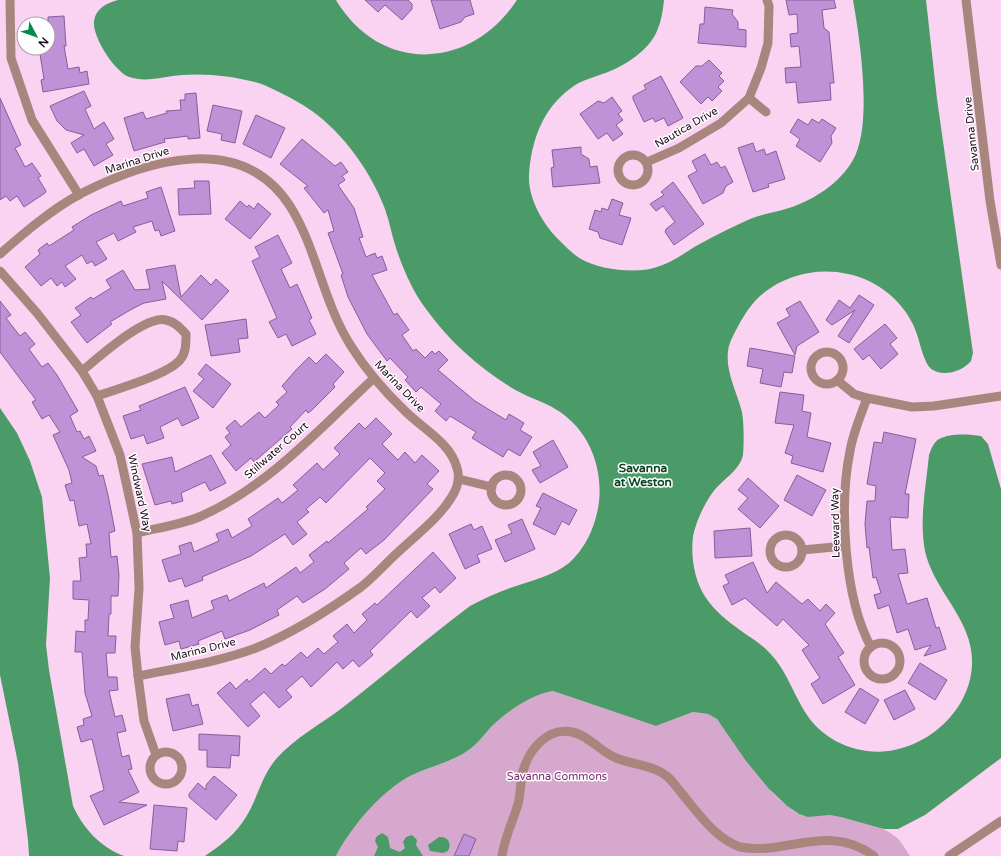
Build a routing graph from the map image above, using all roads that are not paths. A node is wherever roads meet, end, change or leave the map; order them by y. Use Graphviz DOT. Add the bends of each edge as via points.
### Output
graph roads {
  1 [pos="10,0"];
  2 [pos="767,0"];
  3 [pos="966,0"];
  4 [pos="749,98"];
  5 [pos="766,112"];
  6 [pos="647,162"];
  7 [pos="79,195"];
  8 [pos="0,254"];
  9 [pos="1001,265"];
  10 [pos="0,271"];
  11 [pos="82,371"];
  12 [pos="373,378"];
  13 [pos="837,380"];
  14 [pos="97,396"];
  15 [pos="1001,396"];
  16 [pos="867,398"];
  17 [pos="459,479"];
  18 [pos="492,487"];
  19 [pos="137,533"];
  20 [pos="846,546"];
  21 [pos="802,550"];
  22 [pos="871,647"];
  23 [pos="138,676"];
  24 [pos="156,755"];
  25 [pos="1001,821"];
  26 [pos="502,856"];
  27 [pos="874,856"];
  28 [pos="949,856"];
  1 -- 7 [label="street" via="11,58 29,113"];
  2 -- 4 [label="street, Nautica Drive" via="768,43"];
  3 -- 9 [label="street, Savanna Drive" via="990,201"];
  4 -- 5 [label="street"];
  4 -- 6 [label="street, Nautica Drive" via="721,124 679,148"];
  7 -- 8 [label="street, Marina Drive" via="31,227"];
  7 -- 12 [label="street, Marina Drive" via="125,174 171,160 212,158 239,165 267,179 289,205 306,238 331,308 350,344"];
  10 -- 11 [label="street, Windward Way"];
  11 -- 14 [label="street, Windward Way"];
  11 -- 14 [label="street" via="129,333 149,323 164,319 176,324 186,334 186,348 180,361 160,373"];
  12 -- 17 [label="street, Marina Drive" via="406,413 443,443 453,455"];
  12 -- 19 [label="street, Stillwater Court" via="270,475 235,500 197,518"];
  13 -- 16 [label="street" via="854,394"];
  14 -- 19 [label="street, Windward Way" via="120,455"];
  15 -- 16 [label="street" via="934,406 912,406"];
  16 -- 20 [label="street, Leeward Way" via="850,451 846,490"];
  17 -- 18 [label="street"];
  17 -- 23 [label="street, Marina Drive" via="454,494 438,515 363,585 308,622 256,648 212,661"];
  19 -- 23 [label="street, Windward Way" via="139,588 135,647"];
  20 -- 21 [label="street"];
  20 -- 22 [label="street, Leeward Way" via="854,603"];
  23 -- 24 [label="street, Windward Way" via="144,721"];
  25 -- 28 [label="street"];
  26 -- 27 [label="street" via="520,795 523,772 533,749 546,737 558,731 573,732 615,758 657,770 669,778 711,828 724,839 739,846 760,852 827,842 853,844"];
}
